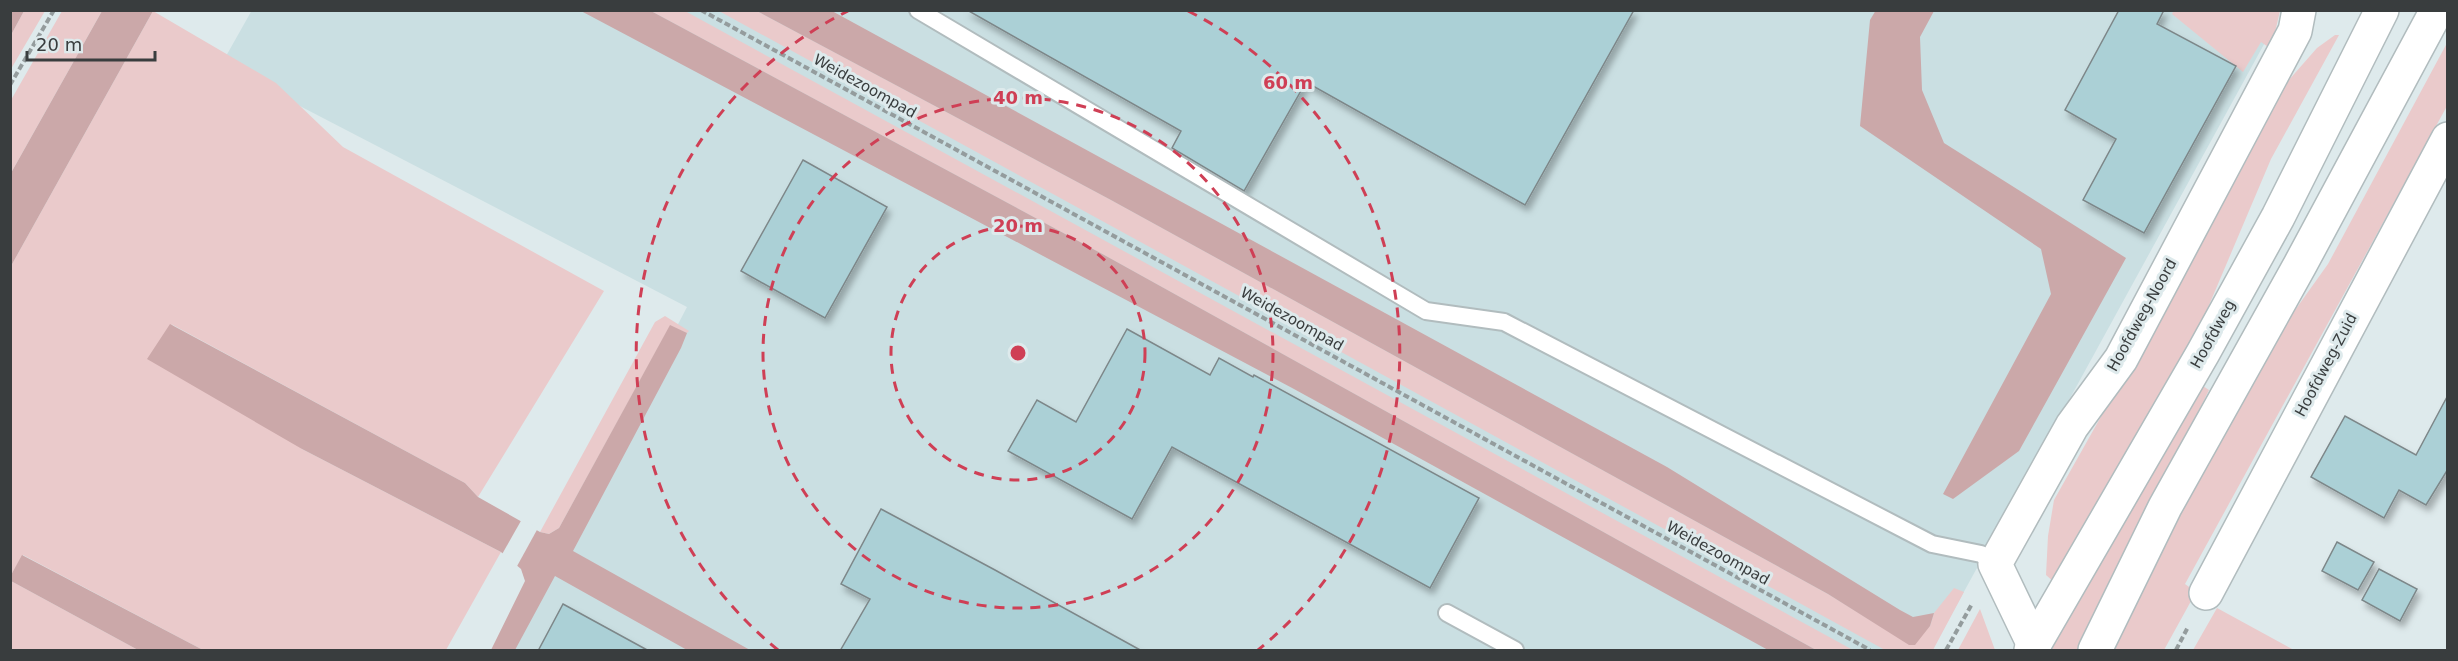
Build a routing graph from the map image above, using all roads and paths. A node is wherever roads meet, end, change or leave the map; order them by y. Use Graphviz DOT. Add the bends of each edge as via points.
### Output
graph roads {
  1 [pos="54,10"];
  2 [pos="701,10"];
  3 [pos="918,10"];
  4 [pos="2382,10"];
  5 [pos="2437,10"];
  6 [pos="2300,11"];
  7 [pos="10,85"];
  8 [pos="2448,138"];
  9 [pos="1995,564"];
  10 [pos="2206,593"];
  11 [pos="1448,613"];
  12 [pos="2033,648"];
  13 [pos="1515,651"];
  14 [pos="1870,651"];
  15 [pos="2095,651"];
  1 -- 7 [label="path"];
  2 -- 14 [label="path, Weidezoompad"];
  3 -- 9 [label="lane" via="1426,311 1504,322 1932,544 1981,554"];
  4 -- 12 [label="main road, Hoofdweg" via="2272,228"];
  5 -- 15 [label="main road" via="2165,507"];
  6 -- 9 [label="main road, Hoofdweg-Noord" via="2295,31 2121,359 2072,426"];
  8 -- 10 [label="main road, Hoofdweg-Zuid"];
  9 -- 12 [label="main road"];
  11 -- 13 [label="lane"];
}
